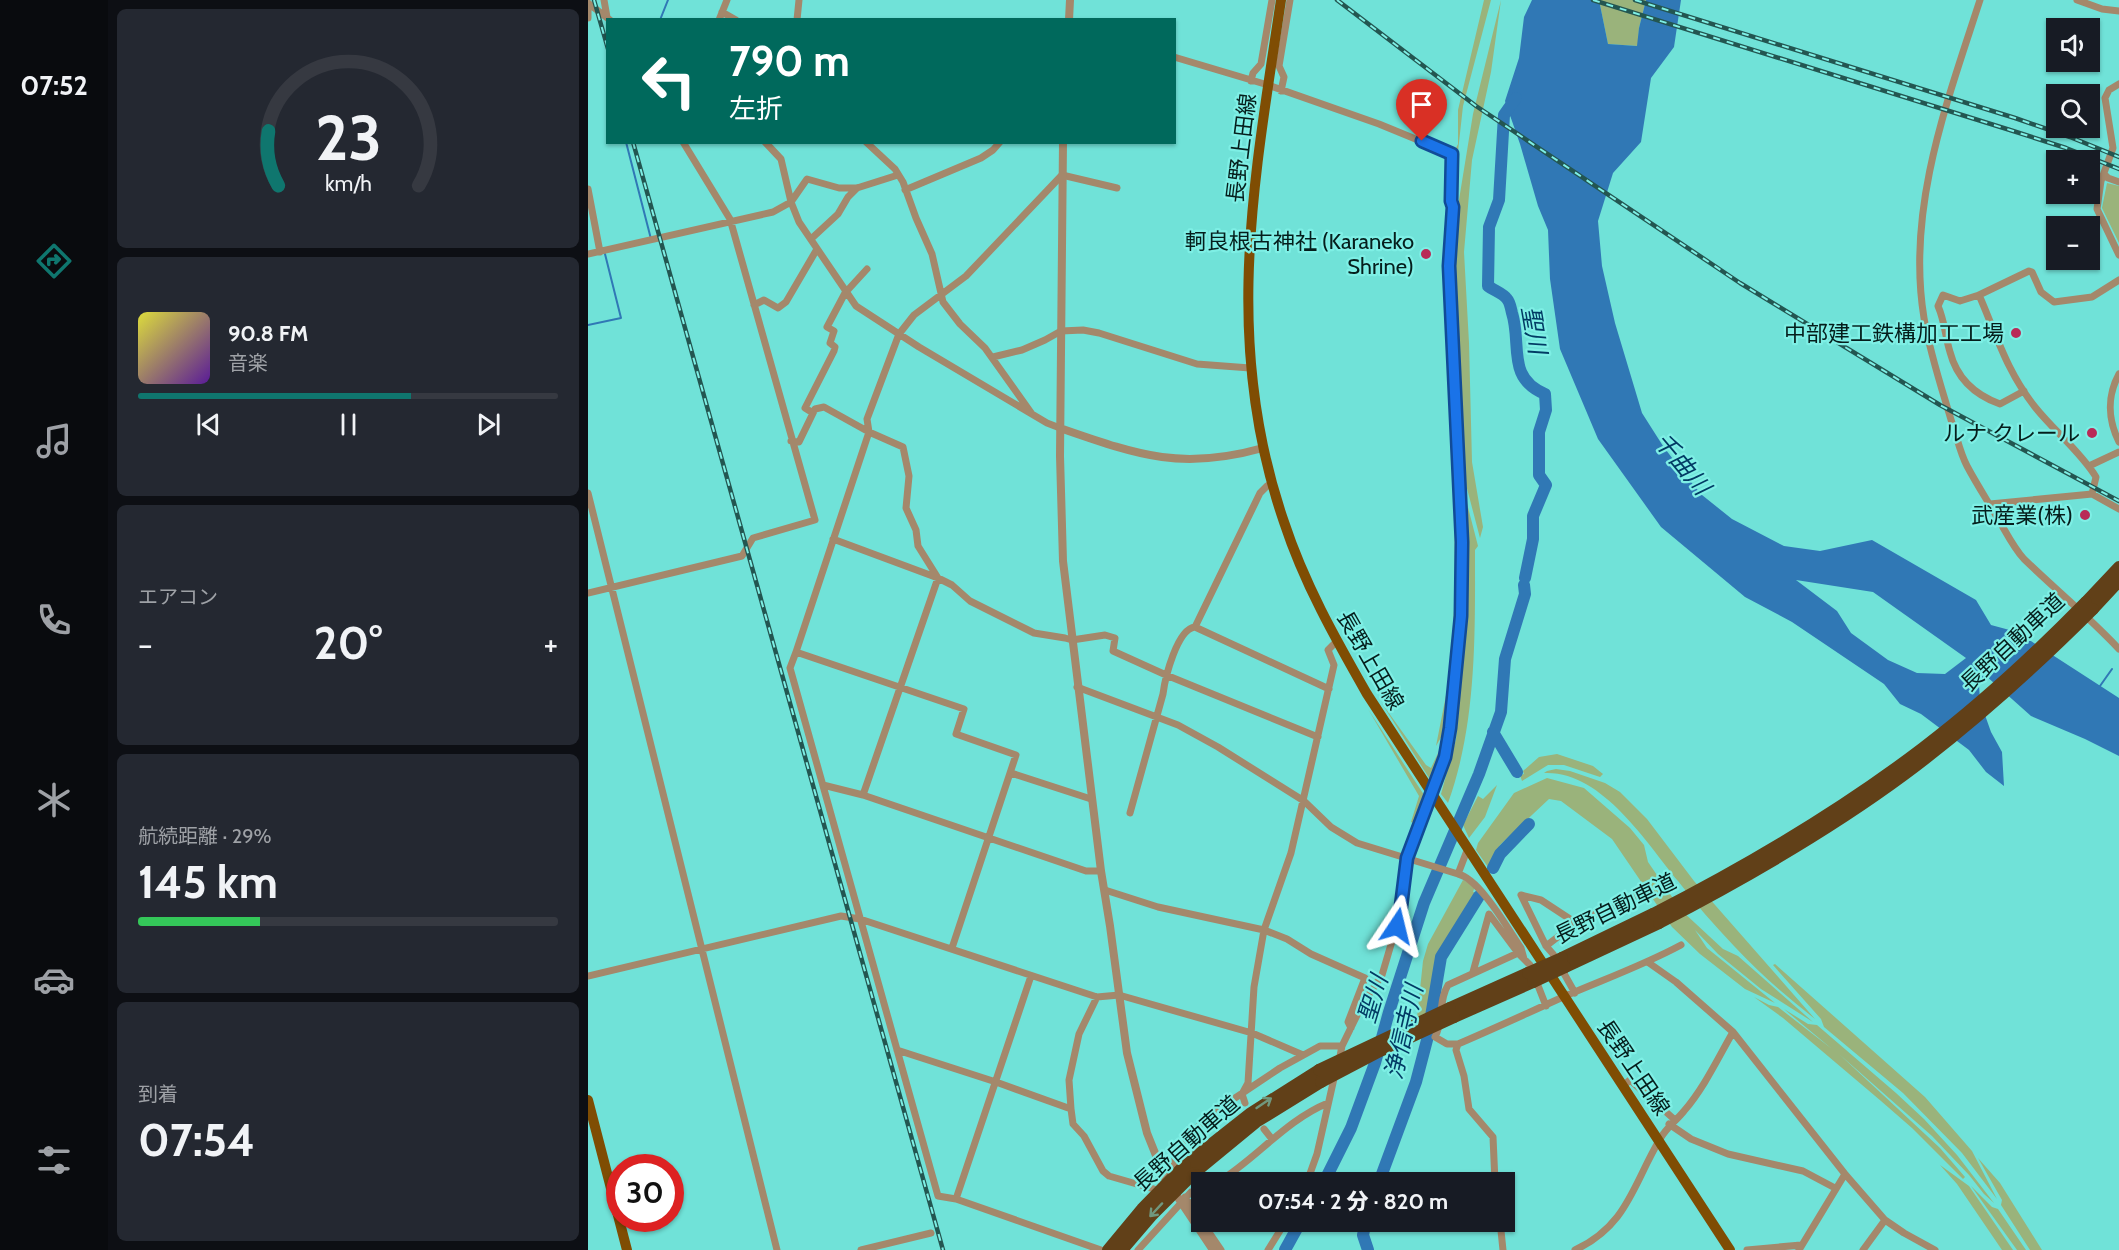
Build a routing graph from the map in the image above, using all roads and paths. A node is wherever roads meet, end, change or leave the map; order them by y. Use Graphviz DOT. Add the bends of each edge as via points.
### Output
graph roads {
  1 [pos="604,0"];
  2 [pos="727,0"];
  3 [pos="799,0"];
  4 [pos="1070,0"];
  5 [pos="1272,0"];
  6 [pos="1281,0"];
  7 [pos="1290,0"];
  8 [pos="1980,0"];
  9 [pos="2077,0"];
  10 [pos="588,3"];
  11 [pos="2119,11"];
  12 [pos="721,16"];
  13 [pos="588,18"];
  14 [pos="609,18"];
  15 [pos="797,18"];
  16 [pos="1069,18"];
  17 [pos="1176,58"];
  18 [pos="1251,81"];
  19 [pos="2119,84"];
  20 [pos="1268,86"];
  21 [pos="1281,91"];
  22 [pos="684,144"];
  23 [pos="767,144"];
  24 [pos="868,144"];
  25 [pos="998,144"];
  26 [pos="1063,144"];
  27 [pos="2104,174"];
  28 [pos="898,175"];
  29 [pos="1062,175"];
  30 [pos="2119,182"];
  31 [pos="857,188"];
  32 [pos="1117,188"];
  33 [pos="588,189"];
  34 [pos="905,190"];
  35 [pos="791,202"];
  36 [pos="731,223"];
  37 [pos="811,239"];
  38 [pos="817,249"];
  39 [pos="600,252"];
  40 [pos="588,254"];
  41 [pos="2119,255"];
  42 [pos="867,268"];
  43 [pos="2119,280"];
  44 [pos="942,292"];
  45 [pos="845,293"];
  46 [pos="1979,295"];
  47 [pos="754,305"];
  48 [pos="1061,331"];
  49 [pos="898,334"];
  50 [pos="993,357"];
  51 [pos="1250,368"];
  52 [pos="2119,374"];
  53 [pos="2024,391"];
  54 [pos="813,413"];
  55 [pos="1033,416"];
  56 [pos="1060,428"];
  57 [pos="869,432"];
  58 [pos="791,441"];
  59 [pos="2119,442"];
  60 [pos="1263,448"];
  61 [pos="2119,452"];
  62 [pos="2088,466"];
  63 [pos="1272,483"];
  64 [pos="588,493"];
  65 [pos="2092,494"];
  66 [pos="1990,504"];
  67 [pos="2119,509"];
  68 [pos="833,539"];
  69 [pos="2117,572"];
  70 [pos="938,578"];
  71 [pos="610,587"];
  72 [pos="2119,590"];
  73 [pos="588,593"];
  74 [pos="2092,608"];
  75 [pos="1195,627"];
  76 [pos="1072,640"];
  77 [pos="1337,641"];
  78 [pos="2119,649"];
  79 [pos="796,652"];
  80 [pos="1166,675"];
  81 [pos="1077,687"];
  82 [pos="901,688"];
  83 [pos="1329,689"];
  84 [pos="1157,717"];
  85 [pos="1318,737"];
  86 [pos="1011,773"];
  87 [pos="823,785"];
  88 [pos="863,795"];
  89 [pos="1434,798"];
  90 [pos="1091,799"];
  91 [pos="1304,801"];
  92 [pos="1130,813"];
  93 [pos="988,839"];
  94 [pos="1467,846"];
  95 [pos="1410,859"];
  96 [pos="1101,871"];
  97 [pos="1455,873"];
  98 [pos="1105,890"];
  99 [pos="1644,892"];
  100 [pos="860,919"];
  101 [pos="1656,919"];
  102 [pos="1576,923"];
  103 [pos="1264,930"];
  104 [pos="1681,945"];
  105 [pos="1546,946"];
  106 [pos="952,948"];
  107 [pos="701,950"];
  108 [pos="1518,953"];
  109 [pos="1524,959"];
  110 [pos="1649,963"];
  111 [pos="1473,972"];
  112 [pos="588,976"];
  113 [pos="1031,976"];
  114 [pos="1119,994"];
  115 [pos="1570,995"];
  116 [pos="1097,997"];
  117 [pos="1546,1006"];
  118 [pos="1351,1028"];
  119 [pos="1733,1032"];
  120 [pos="1252,1033"];
  121 [pos="1458,1044"];
  122 [pos="1342,1046"];
  123 [pos="897,1050"];
  124 [pos="1303,1055"];
  125 [pos="996,1082"];
  126 [pos="1623,1086"];
  127 [pos="1242,1094"];
  128 [pos="588,1100"];
  129 [pos="1245,1103"];
  130 [pos="1328,1103"];
  131 [pos="1071,1109"];
  132 [pos="1672,1122"];
  133 [pos="1264,1129"];
  134 [pos="1272,1139"];
  135 [pos="1659,1139"];
  136 [pos="1189,1169"];
  137 [pos="1231,1172"];
  138 [pos="1311,1172"];
  139 [pos="1495,1172"];
  140 [pos="1845,1174"];
  141 [pos="1165,1178"];
  142 [pos="1835,1188"];
  143 [pos="1154,1189"];
  144 [pos="1191,1192"];
  145 [pos="956,1199"];
  146 [pos="1183,1199"];
  147 [pos="1885,1220"];
  148 [pos="1279,1232"];
  149 [pos="1501,1232"];
  150 [pos="931,1233"];
  151 [pos="1211,1246"];
  152 [pos="1800,1248"];
  153 [pos="627,1250"];
  154 [pos="777,1250"];
  155 [pos="861,1250"];
  156 [pos="1104,1250"];
  157 [pos="1122,1250"];
  158 [pos="1138,1250"];
  159 [pos="1221,1250"];
  160 [pos="1268,1250"];
  161 [pos="1503,1250"];
  162 [pos="1575,1250"];
  163 [pos="1730,1250"];
  164 [pos="1747,1250"];
  165 [pos="1863,1250"];
  166 [pos="1935,1250"];
  1 -- 14 [label="street"];
  2 -- 12 [label="street"];
  3 -- 15 [label="street"];
  4 -- 16 [label="street"];
  5 -- 18 [label="street" via="1261,64"];
  6 -- 20 [label="main road, 長野上田線"];
  7 -- 21 [label="street" via="1279,66 1284,77"];
  8 -- 66 [label="street" via="1934,148 1921,223 1920,258 1923,316 1941,388 1966,465"];
  9 -- 11 [label="street"];
  10 -- 13 [label="street"];
  10 -- 14 [label="street"];
  17 -- 18 [label="street"];
  18 -- 20 [label="street"];
  19 -- 27 [label="street" via="2104,98 2113,148"];
  20 -- 21 [label="street"];
  20 -- 51 [label="main road, 長野上田線" via="1250,230"];
  21 -- 89 [label="street" via="1452,154 1449,274 1462,542 1461,616 1450,728"];
  22 -- 36 [label="street"];
  23 -- 35 [label="street" via="781,159"];
  24 -- 28 [label="street"];
  25 -- 34 [label="street" via="981,158"];
  26 -- 29 [label="street"];
  27 -- 30 [label="street"];
  27 -- 41 [label="street" via="2097,209"];
  28 -- 31 [label="street"];
  28 -- 34 [label="street"];
  29 -- 32 [label="street"];
  29 -- 44 [label="street" via="966,276"];
  29 -- 48 [label="street"];
  31 -- 35 [label="street" via="839,188 807,179"];
  31 -- 37 [label="street" via="838,214"];
  33 -- 39 [label="street"];
  34 -- 44 [label="street" via="932,254"];
  35 -- 36 [label="street" via="773,212"];
  35 -- 37 [label="street"];
  36 -- 39 [label="street"];
  36 -- 47 [label="street"];
  37 -- 38 [label="street"];
  38 -- 45 [label="street"];
  38 -- 47 [label="street" via="786,302 778,308 764,300"];
  39 -- 40 [label="street"];
  42 -- 45 [label="street"];
  43 -- 46 [label="street" via="2092,297 2054,302 2041,292 2029,271"];
  44 -- 49 [label="street"];
  44 -- 50 [label="street" via="949,311"];
  45 -- 49 [label="street" via="864,312"];
  45 -- 54 [label="street" via="827,327 834,331 830,343 834,351 805,408"];
  46 -- 53 [label="street" via="2002,354"];
  46 -- 53 [label="street" via="1960,301 1943,295 1938,306 1960,378 1986,399 2000,404"];
  47 -- 58 [label="street"];
  48 -- 50 [label="street" via="1022,350"];
  48 -- 51 [label="street" via="1099,333 1197,364"];
  48 -- 56 [label="street"];
  49 -- 55 [label="street"];
  49 -- 57 [label="street" via="867,419"];
  50 -- 55 [label="street"];
  51 -- 60 [label="main road, 長野上田線"];
  52 -- 59 [label="street" via="2110,405"];
  53 -- 62 [label="street"];
  54 -- 57 [label="street" via="824,407"];
  54 -- 58 [label="street" via="799,442"];
  55 -- 56 [label="street"];
  56 -- 60 [label="street" via="1134,453 1174,459 1212,459"];
  56 -- 76 [label="street" via="1063,550"];
  57 -- 68 [label="street"];
  57 -- 70 [label="street" via="903,447 909,476 906,508 918,546"];
  58 -- 71 [label="street" via="814,520 753,538 742,556"];
  60 -- 63 [label="main road, 長野上田線"];
  61 -- 62 [label="street"];
  62 -- 65 [label="street" via="2096,477"];
  63 -- 75 [label="street" via="1260,494"];
  63 -- 77 [label="main road, 長野上田線" via="1305,577"];
  64 -- 71 [label="street"];
  65 -- 66 [label="street"];
  65 -- 67 [label="street"];
  66 -- 78 [label="street" via="2024,559"];
  68 -- 70 [label="street"];
  68 -- 79 [label="street"];
  69 -- 74 [label="highway, 長野自動車道"];
  70 -- 76 [label="street" via="1015,625"];
  70 -- 82 [label="street"];
  71 -- 73 [label="street"];
  71 -- 107 [label="street"];
  72 -- 74 [label="highway"];
  74 -- 101 [label="highway, 長野自動車道, bridge" via="1893,770"];
  74 -- 101 [label="highway, 長野自動車道, bridge" via="2014,685 1930,755 1835,822 1744,877"];
  75 -- 80 [label="street" via="1185,633"];
  75 -- 83 [label="street"];
  76 -- 80 [label="street" via="1105,635 1115,638 1113,651"];
  76 -- 81 [label="street"];
  77 -- 83 [label="street" via="1328,650 1334,665"];
  77 -- 89 [label="main road, 長野上田線"];
  79 -- 82 [label="street"];
  79 -- 87 [label="street" via="790,668"];
  80 -- 84 [label="street"];
  80 -- 85 [label="street"];
  81 -- 84 [label="street"];
  81 -- 90 [label="street"];
  82 -- 86 [label="street" via="964,709 956,734 1016,755"];
  82 -- 88 [label="street"];
  83 -- 85 [label="street"];
  84 -- 91 [label="street" via="1179,724"];
  84 -- 92 [label="street"];
  85 -- 91 [label="street"];
  86 -- 90 [label="street"];
  86 -- 93 [label="street"];
  87 -- 88 [label="street"];
  87 -- 100 [label="street"];
  88 -- 93 [label="street"];
  89 -- 94 [label="main road, 長野上田線"];
  89 -- 95 [label="street"];
  90 -- 96 [label="street"];
  91 -- 95 [label="street" via="1357,843"];
  91 -- 103 [label="street" via="1291,854"];
  93 -- 96 [label="street" via="1086,871"];
  93 -- 106 [label="street"];
  94 -- 97 [label="street"];
  94 -- 115 [label="main road, 長野上田線"];
  95 -- 97 [label="street"];
  95 -- 118 [label="street" via="1400,914 1382,975"];
  96 -- 98 [label="street"];
  97 -- 109 [label="street" via="1477,885 1521,948"];
  98 -- 103 [label="street" via="1158,907"];
  98 -- 114 [label="street"];
  99 -- 102 [label="street"];
  100 -- 106 [label="street"];
  100 -- 107 [label="street" via="841,916"];
  100 -- 123 [label="street"];
  101 -- 136 [label="highway, 長野自動車道, bridge" via="1452,1013 1356,1051 1320,1076 1251,1113"];
  102 -- 105 [label="street"];
  102 -- 105 [label="street" via="1541,900 1521,894"];
  103 -- 118 [label="street" via="1365,978 1348,1022"];
  103 -- 120 [label="street" via="1254,987"];
  104 -- 110 [label="street"];
  105 -- 115 [label="street"];
  106 -- 113 [label="street"];
  107 -- 112 [label="street"];
  107 -- 154 [label="street"];
  108 -- 109 [label="street"];
  108 -- 111 [label="street"];
  108 -- 111 [label="street" via="1489,914"];
  109 -- 117 [label="street"];
  110 -- 115 [label="street"];
  110 -- 119 [label="street"];
  111 -- 121 [label="street" via="1445,990 1441,1026 1435,1037 1447,1044"];
  113 -- 116 [label="street"];
  113 -- 125 [label="street"];
  114 -- 116 [label="street"];
  114 -- 120 [label="street"];
  114 -- 141 [label="street" via="1136,1092"];
  115 -- 117 [label="street"];
  115 -- 126 [label="main road, 長野上田線"];
  116 -- 131 [label="street" via="1079,1034 1069,1080"];
  117 -- 121 [label="street"];
  118 -- 122 [label="street"];
  119 -- 132 [label="street" via="1684,1112"];
  119 -- 140 [label="street"];
  120 -- 124 [label="street"];
  120 -- 127 [label="street" via="1248,1083"];
  121 -- 139 [label="street" via="1469,1109 1493,1137"];
  122 -- 124 [label="street" via="1320,1046"];
  122 -- 130 [label="street"];
  123 -- 125 [label="street"];
  123 -- 145 [label="street" via="938,1196"];
  124 -- 127 [label="street"];
  125 -- 131 [label="street"];
  125 -- 145 [label="street"];
  126 -- 132 [label="street" via="1630,1080"];
  126 -- 135 [label="main road, 長野上田線"];
  127 -- 129 [label="street"];
  127 -- 141 [label="street" via="1211,1114 1176,1149 1174,1168"];
  128 -- 153 [label="main road"];
  130 -- 134 [label="street"];
  130 -- 138 [label="street"];
  131 -- 143 [label="street" via="1073,1124 1103,1171"];
  132 -- 135 [label="street"];
  132 -- 142 [label="street" via="1690,1139 1728,1154 1803,1170"];
  133 -- 134 [label="street"];
  134 -- 137 [label="street"];
  135 -- 162 [label="street" via="1623,1212 1602,1233"];
  135 -- 163 [label="main road, 長野上田線"];
  136 -- 156 [label="highway, 長野自動車道, bridge" via="1142,1209"];
  136 -- 157 [label="highway, 長野自動車道, one-way, bridge"];
  140 -- 142 [label="street"];
  140 -- 147 [label="street"];
  141 -- 143 [label="street"];
  141 -- 146 [label="street"];
  142 -- 152 [label="street"];
  143 -- 156 [label="street"];
  144 -- 146 [label="street"];
  145 -- 156 [label="street"];
  146 -- 151 [label="street"];
  146 -- 158 [label="street"];
  147 -- 165 [label="street"];
  147 -- 166 [label="street"];
  148 -- 160 [label="street"];
  149 -- 161 [label="street"];
  150 -- 155 [label="street"];
  151 -- 159 [label="street"];
  152 -- 164 [label="street"];
}
